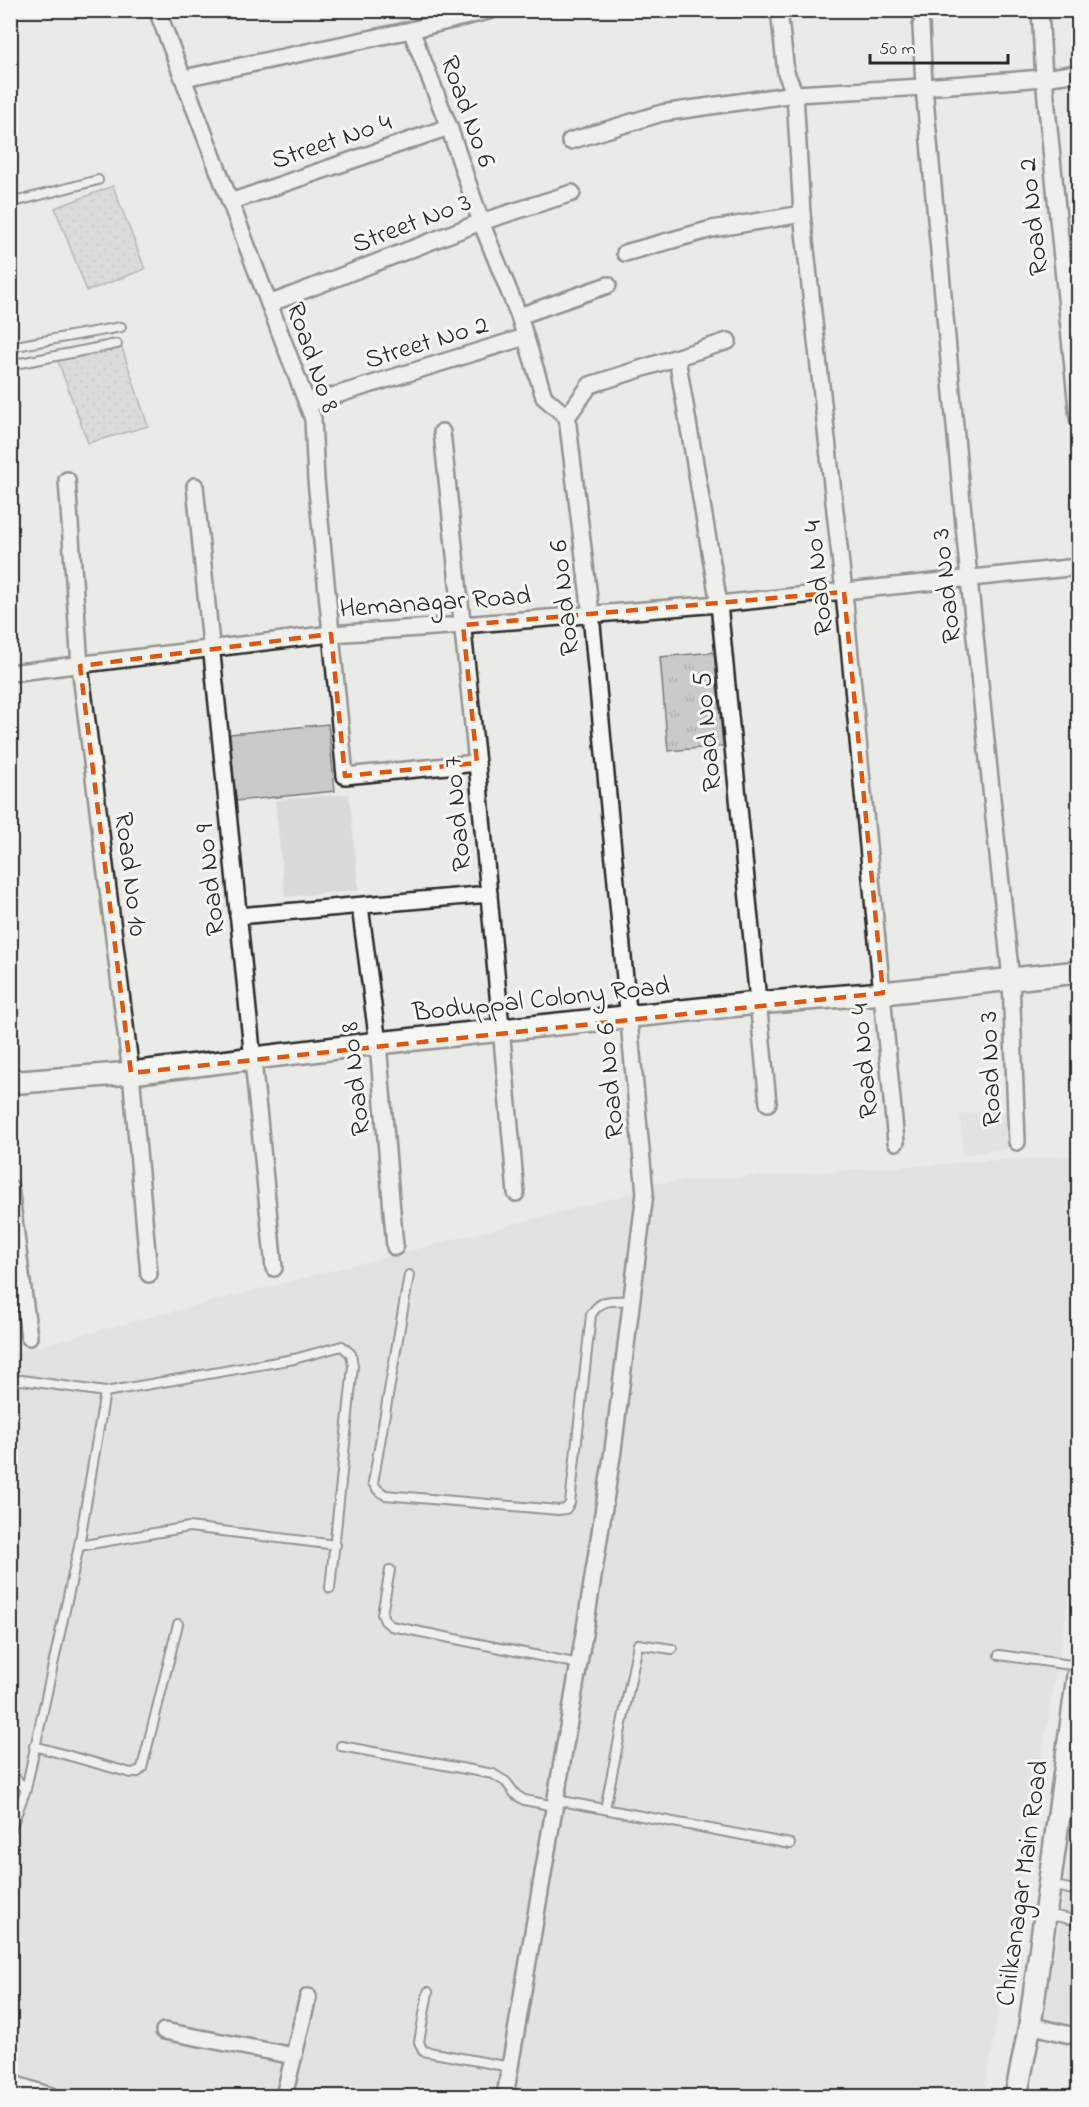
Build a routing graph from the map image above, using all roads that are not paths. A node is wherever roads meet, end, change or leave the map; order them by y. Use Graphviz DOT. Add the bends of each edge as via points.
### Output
graph roads {
  1 [pos="157,10"];
  2 [pos="492,10"];
  3 [pos="779,10"];
  4 [pos="1040,10"];
  5 [pos="921,25"];
  6 [pos="411,30"];
  7 [pos="1078,73"];
  8 [pos="184,78"];
  9 [pos="1044,78"];
  10 [pos="924,87"];
  11 [pos="795,94"];
  12 [pos="449,127"];
  13 [pos="570,141"];
  14 [pos="98,180"];
  15 [pos="572,193"];
  16 [pos="230,202"];
  17 [pos="10,203"];
  18 [pos="802,214"];
  19 [pos="481,222"];
  20 [pos="625,253"];
  21 [pos="608,285"];
  22 [pos="269,304"];
  23 [pos="519,316"];
  24 [pos="121,327"];
  25 [pos="525,337"];
  26 [pos="728,341"];
  27 [pos="117,344"];
  28 [pos="10,347"];
  29 [pos="678,358"];
  30 [pos="10,365"];
  31 [pos="307,404"];
  32 [pos="567,417"];
  33 [pos="1078,418"];
  34 [pos="442,432"];
  35 [pos="68,480"];
  36 [pos="195,486"];
  37 [pos="1078,567"];
  38 [pos="969,579"];
  39 [pos="844,592"];
  40 [pos="719,604"];
  41 [pos="591,614"];
  42 [pos="463,625"];
  43 [pos="331,634"];
  44 [pos="212,648"];
  45 [pos="80,666"];
  46 [pos="10,673"];
  47 [pos="477,763"];
  48 [pos="489,894"];
  49 [pos="360,906"];
  50 [pos="238,916"];
  51 [pos="1078,972"];
  52 [pos="1011,979"];
  53 [pos="883,993"];
  54 [pos="757,1003"];
  55 [pos="629,1018"];
  56 [pos="501,1031"];
  57 [pos="378,1043"];
  58 [pos="253,1059"];
  59 [pos="130,1073"];
  60 [pos="10,1079"];
  61 [pos="768,1103"];
  62 [pos="896,1142"];
  63 [pos="1017,1142"];
  64 [pos="10,1188"];
  65 [pos="516,1192"];
  66 [pos="395,1247"];
  67 [pos="274,1268"];
  68 [pos="149,1274"];
  69 [pos="409,1275"];
  70 [pos="632,1301"];
  71 [pos="29,1337"];
  72 [pos="10,1381"];
  73 [pos="105,1392"];
  74 [pos="336,1545"];
  75 [pos="79,1546"];
  76 [pos="390,1570"];
  77 [pos="330,1588"];
  78 [pos="178,1624"];
  79 [pos="672,1649"];
  80 [pos="999,1655"];
  81 [pos="579,1664"];
  82 [pos="1078,1666"];
  83 [pos="1078,1677"];
  84 [pos="1075,1727"];
  85 [pos="34,1746"];
  86 [pos="340,1746"];
  87 [pos="10,1773"];
  88 [pos="26,1789"];
  89 [pos="555,1803"];
  90 [pos="605,1809"];
  91 [pos="10,1831"];
  92 [pos="790,1844"];
  93 [pos="1050,1885"];
  94 [pos="1078,1891"];
  95 [pos="1046,1913"];
  96 [pos="1078,1921"];
  97 [pos="428,1992"];
  98 [pos="308,1997"];
  99 [pos="1030,2025"];
  100 [pos="164,2031"];
  101 [pos="1078,2037"];
  102 [pos="294,2056"];
  103 [pos="510,2067"];
  104 [pos="10,2083"];
  105 [pos="51,2097"];
  106 [pos="284,2097"];
  107 [pos="505,2097"];
  108 [pos="1016,2097"];
  1 -- 8 [label="street, Road No 8"];
  2 -- 6 [label="street"];
  3 -- 11 [label="street, Road No 4" via="786,73"];
  4 -- 9 [label="street, Road No 2"];
  5 -- 10 [label="street, Road No 3"];
  6 -- 8 [label="street"];
  6 -- 12 [label="street, Road No 6"];
  7 -- 9 [label="street"];
  8 -- 16 [label="street, Road No 8"];
  9 -- 10 [label="street"];
  9 -- 33 [label="street, Road No 2"];
  10 -- 11 [label="street"];
  10 -- 38 [label="street, Road No 3"];
  11 -- 13 [label="street" via="662,113"];
  11 -- 18 [label="street, Road No 4"];
  12 -- 16 [label="street, Street No 4"];
  12 -- 19 [label="street, Road No 6"];
  14 -- 17 [label="lane"];
  15 -- 19 [label="street, Street No 3"];
  16 -- 22 [label="street, Road No 8"];
  18 -- 20 [label="street" via="712,229"];
  18 -- 39 [label="street, Road No 4"];
  19 -- 22 [label="street, Street No 3"];
  19 -- 23 [label="street, Road No 6"];
  21 -- 23 [label="street, Street No 2"];
  22 -- 31 [label="street, Road No 8"];
  23 -- 25 [label="street, Road No 6"];
  24 -- 28 [label="lane"];
  25 -- 31 [label="street, Street No 2"];
  25 -- 32 [label="street, Road No 6" via="544,397"];
  26 -- 29 [label="street"];
  27 -- 30 [label="lane"];
  29 -- 32 [label="street" via="590,385"];
  29 -- 40 [label="street, Road No 5"];
  31 -- 43 [label="street, Road No 8" via="313,420"];
  32 -- 41 [label="street, Road No 6"];
  34 -- 42 [label="street, Road No 7"];
  35 -- 45 [label="street, Road No 10"];
  36 -- 44 [label="street, Road No 9"];
  37 -- 38 [label="street, Hemanagar Road"];
  38 -- 39 [label="street, Hemanagar Road"];
  38 -- 52 [label="street, Road No 3"];
  39 -- 40 [label="street, Hemanagar Road"];
  39 -- 53 [label="street, Road No 4"];
  40 -- 41 [label="street, Hemanagar Road"];
  40 -- 54 [label="street, Road No 5"];
  41 -- 42 [label="street, Hemanagar Road"];
  41 -- 55 [label="street, Road No 6"];
  42 -- 43 [label="street, Hemanagar Road"];
  42 -- 47 [label="street, Road No 7"];
  43 -- 44 [label="street, Hemanagar Road"];
  43 -- 47 [label="street, Road No 8" via="345,776"];
  44 -- 45 [label="street, Hemanagar Road"];
  44 -- 50 [label="street, Road No 9"];
  45 -- 46 [label="street, Hemanagar Road"];
  45 -- 59 [label="street, Road No 10"];
  47 -- 48 [label="street, Road No 7"];
  48 -- 49 [label="street"];
  48 -- 56 [label="street, Road No 7"];
  49 -- 50 [label="street"];
  49 -- 57 [label="street, Road No 8"];
  50 -- 58 [label="street, Road No 9"];
  51 -- 52 [label="street, Boduppal Colony Road"];
  52 -- 53 [label="street, Boduppal Colony Road"];
  52 -- 63 [label="street, Road No 3"];
  53 -- 54 [label="street, Boduppal Colony Road"];
  53 -- 62 [label="street, Road No 4"];
  54 -- 55 [label="street, Boduppal Colony Road"];
  54 -- 61 [label="street, Road No 5"];
  55 -- 56 [label="street, Boduppal Colony Road"];
  55 -- 70 [label="street, Road No 6" via="645,1193"];
  56 -- 57 [label="street, Boduppal Colony Road"];
  56 -- 65 [label="street, Road No 7"];
  57 -- 58 [label="street, Boduppal Colony Road"];
  57 -- 66 [label="street, Road No 8"];
  58 -- 59 [label="street, Boduppal Colony Road"];
  58 -- 67 [label="street, Road No 9"];
  59 -- 60 [label="street, Boduppal Colony Road" via="21,1082"];
  59 -- 68 [label="street, Road No 10"];
  64 -- 71 [label="street"];
  69 -- 70 [label="lane" via="373,1482 386,1495 566,1509 570,1503 591,1315 598,1304"];
  70 -- 81 [label="street, Road No 6"];
  72 -- 73 [label="lane"];
  73 -- 74 [label="lane" via="294,1359 342,1346 351,1354 353,1366"];
  73 -- 75 [label="lane"];
  74 -- 75 [label="lane" via="189,1527"];
  74 -- 77 [label="lane"];
  75 -- 85 [label="lane"];
  76 -- 81 [label="lane" via="382,1614 391,1626"];
  78 -- 85 [label="lane" via="138,1772"];
  79 -- 90 [label="lane" via="638,1644"];
  80 -- 82 [label="lane"];
  81 -- 89 [label="street, Road No 6"];
  83 -- 84 [label="street, Chilkanagar Main Road"];
  84 -- 93 [label="street, Chilkanagar Main Road"];
  85 -- 88 [label="lane"];
  86 -- 89 [label="lane" via="492,1774 524,1800"];
  87 -- 88 [label="lane"];
  88 -- 91 [label="lane"];
  89 -- 90 [label="lane"];
  89 -- 103 [label="street, Road No 6"];
  90 -- 92 [label="lane"];
  93 -- 94 [label="lane"];
  93 -- 95 [label="street, Chilkanagar Main Road"];
  95 -- 96 [label="lane"];
  95 -- 99 [label="street, Chilkanagar Main Road"];
  97 -- 103 [label="lane" via="419,2042 423,2051"];
  98 -- 102 [label="street"];
  99 -- 101 [label="street"];
  99 -- 108 [label="street, Chilkanagar Main Road"];
  100 -- 102 [label="street"];
  102 -- 106 [label="street"];
  103 -- 107 [label="street, Road No 6"];
  104 -- 105 [label="street"];
}
